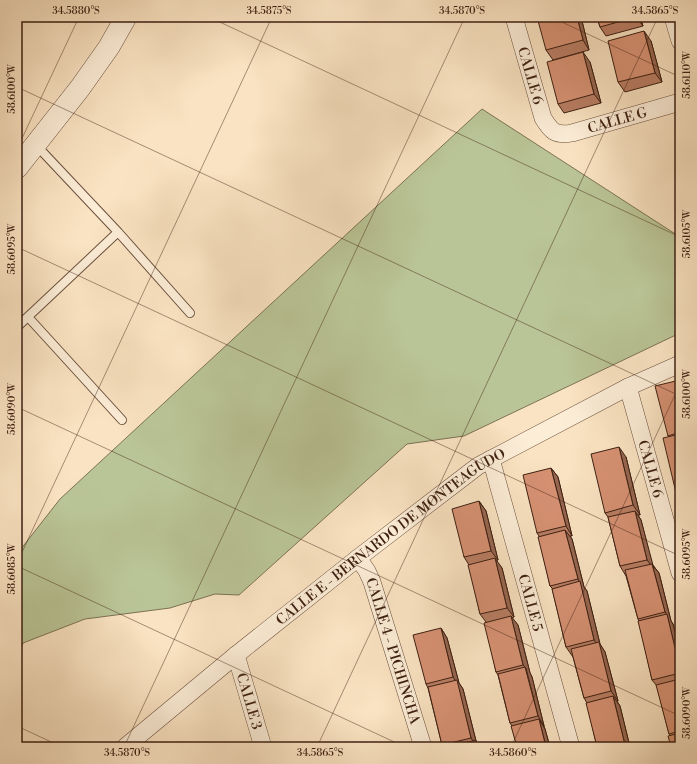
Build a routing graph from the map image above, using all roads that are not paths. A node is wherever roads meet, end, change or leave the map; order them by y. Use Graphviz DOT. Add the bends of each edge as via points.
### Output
graph roads {
  1 [pos="126,17"];
  2 [pos="514,17"];
  3 [pos="673,17"];
  4 [pos="680,41"];
  5 [pos="680,102"];
  6 [pos="553,132"];
  7 [pos="36,144"];
  8 [pos="17,168"];
  9 [pos="118,232"];
  10 [pos="190,313"];
  11 [pos="28,317"];
  12 [pos="17,327"];
  13 [pos="680,364"];
  14 [pos="628,387"];
  15 [pos="122,420"];
  16 [pos="491,459"];
  17 [pos="358,558"];
  18 [pos="680,573"];
  19 [pos="236,655"];
  20 [pos="125,747"];
  21 [pos="263,747"];
  22 [pos="423,747"];
  23 [pos="571,747"];
  1 -- 7 [label="street" via="109,47 80,88"];
  2 -- 6 [label="street, CALLE 6" via="543,118"];
  3 -- 4 [label="street"];
  5 -- 6 [label="street, CALLE G" via="572,133"];
  7 -- 8 [label="street"];
  7 -- 9 [label="lane"];
  9 -- 10 [label="lane"];
  9 -- 11 [label="lane"];
  11 -- 12 [label="lane"];
  11 -- 15 [label="lane"];
  13 -- 14 [label="street, CALLE E - BERNARDO DE MONTEAGUDO"];
  14 -- 16 [label="street, CALLE E - BERNARDO DE MONTEAGUDO"];
  14 -- 18 [label="street, CALLE 6"];
  16 -- 17 [label="street, CALLE E - BERNARDO DE MONTEAGUDO" via="478,466"];
  16 -- 23 [label="street, CALLE 5"];
  17 -- 19 [label="street, CALLE E - BERNARDO DE MONTEAGUDO"];
  17 -- 22 [label="street, CALLE 4 - PICHINCHA" via="372,582"];
  19 -- 20 [label="street, CALLE E - BERNARDO DE MONTEAGUDO"];
  19 -- 21 [label="street, CALLE 3"];
}
